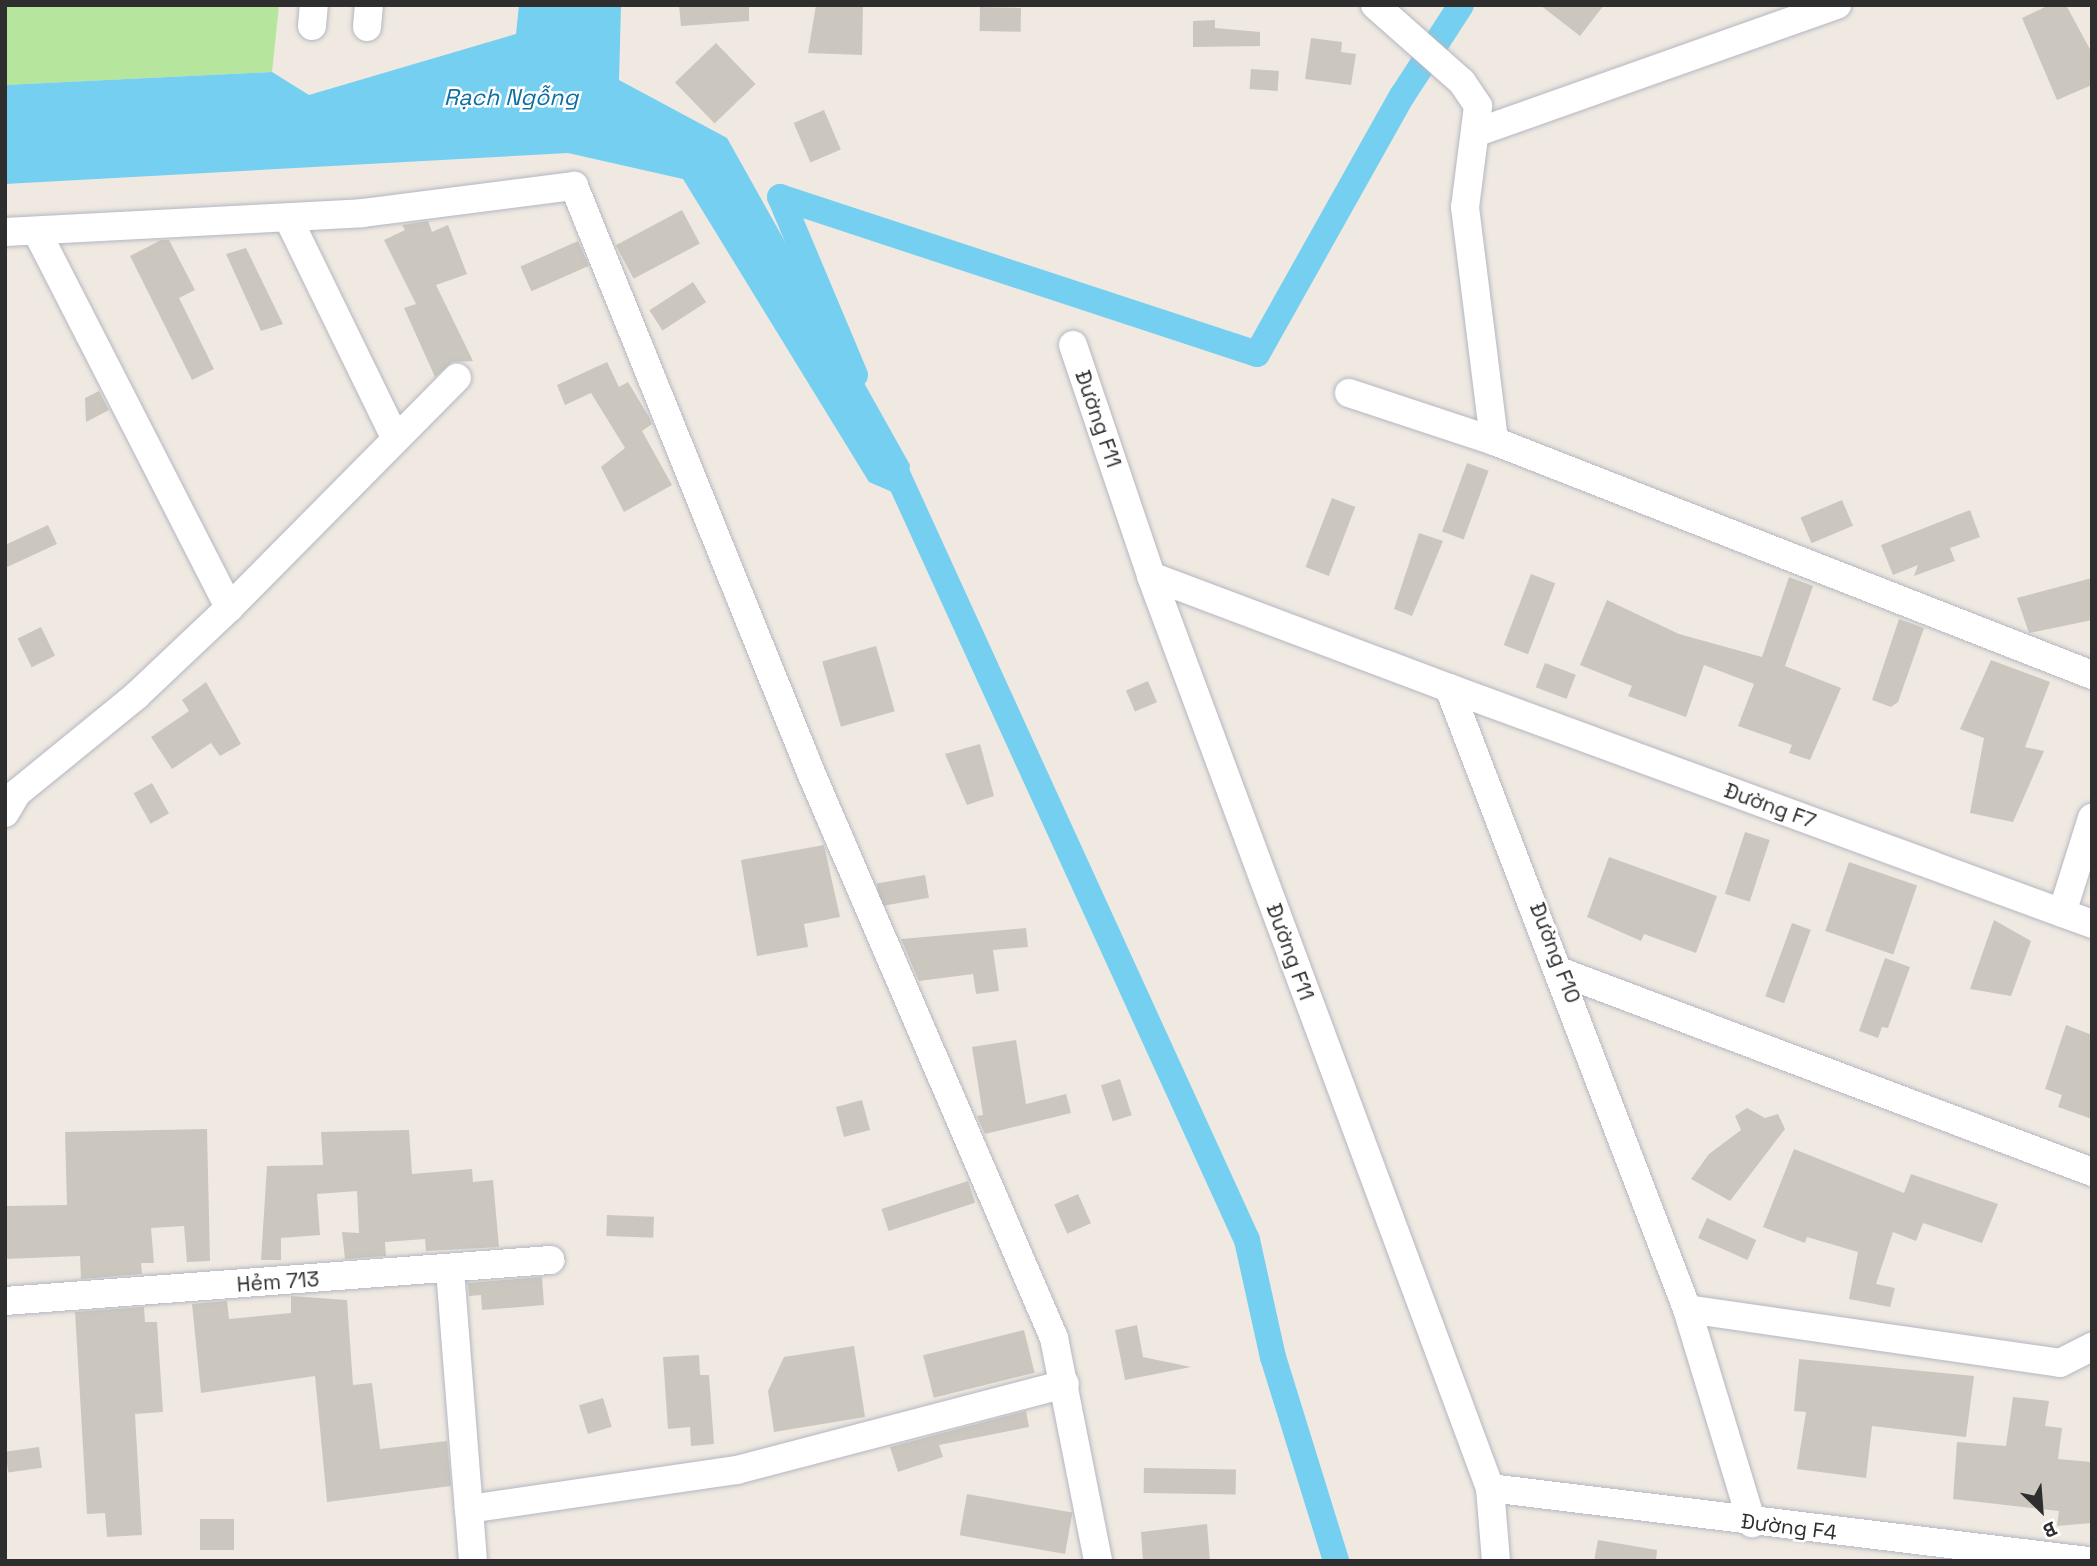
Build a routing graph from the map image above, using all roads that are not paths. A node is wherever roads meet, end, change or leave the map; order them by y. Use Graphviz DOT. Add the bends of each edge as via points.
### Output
graph roads {
  1 [pos="1375,5"];
  2 [pos="1837,5"];
  3 [pos="1478,132"];
  4 [pos="288,218"];
  5 [pos="5,232"];
  6 [pos="37,232"];
  7 [pos="1073,345"];
  8 [pos="457,378"];
  9 [pos="1349,393"];
  10 [pos="396,437"];
  11 [pos="1494,441"];
  12 [pos="1151,576"];
  13 [pos="229,608"];
  14 [pos="2092,675"];
  15 [pos="1449,688"];
  16 [pos="5,813"];
  17 [pos="2092,818"];
  18 [pos="2062,913"];
  19 [pos="2092,924"];
  20 [pos="1564,974"];
  21 [pos="2092,1172"];
  22 [pos="550,1261"];
  23 [pos="450,1270"];
  24 [pos="5,1301"];
  25 [pos="1687,1309"];
  26 [pos="2092,1347"];
  27 [pos="1065,1384"];
  28 [pos="1490,1488"];
  29 [pos="1752,1523"];
  30 [pos="470,1530"];
  31 [pos="1098,1561"];
  32 [pos="1496,1561"];
  33 [pos="2088,1561"];
  1 -- 3 [label="street" via="1462,82 1478,106"];
  2 -- 3 [label="street"];
  3 -- 11 [label="street" via="1465,207"];
  4 -- 6 [label="street"];
  4 -- 10 [label="street"];
  4 -- 27 [label="street" via="565,183 577,190 813,775 1054,1338"];
  5 -- 6 [label="street"];
  6 -- 13 [label="street"];
  7 -- 12 [label="street, Đường F11"];
  8 -- 10 [label="street"];
  9 -- 11 [label="street"];
  10 -- 13 [label="street"];
  11 -- 14 [label="street"];
  12 -- 15 [label="street"];
  12 -- 28 [label="street, Đường F11"];
  13 -- 16 [label="street" via="137,695 18,793"];
  15 -- 18 [label="street, Đường F7"];
  15 -- 20 [label="street, Đường F10"];
  17 -- 18 [label="street"];
  18 -- 19 [label="street, Đường F7"];
  20 -- 21 [label="street"];
  20 -- 25 [label="street, Đường F10"];
  22 -- 23 [label="street, Hẻm 713"];
  23 -- 24 [label="street, Hẻm 713"];
  23 -- 30 [label="street"];
  25 -- 26 [label="street" via="2060,1363"];
  25 -- 29 [label="street, Đường F10"];
  27 -- 30 [label="street" via="737,1470"];
  27 -- 31 [label="street"];
  28 -- 29 [label="street, Đường F4"];
  28 -- 32 [label="street, Đường F11"];
  29 -- 33 [label="street, Đường F4"];
}
